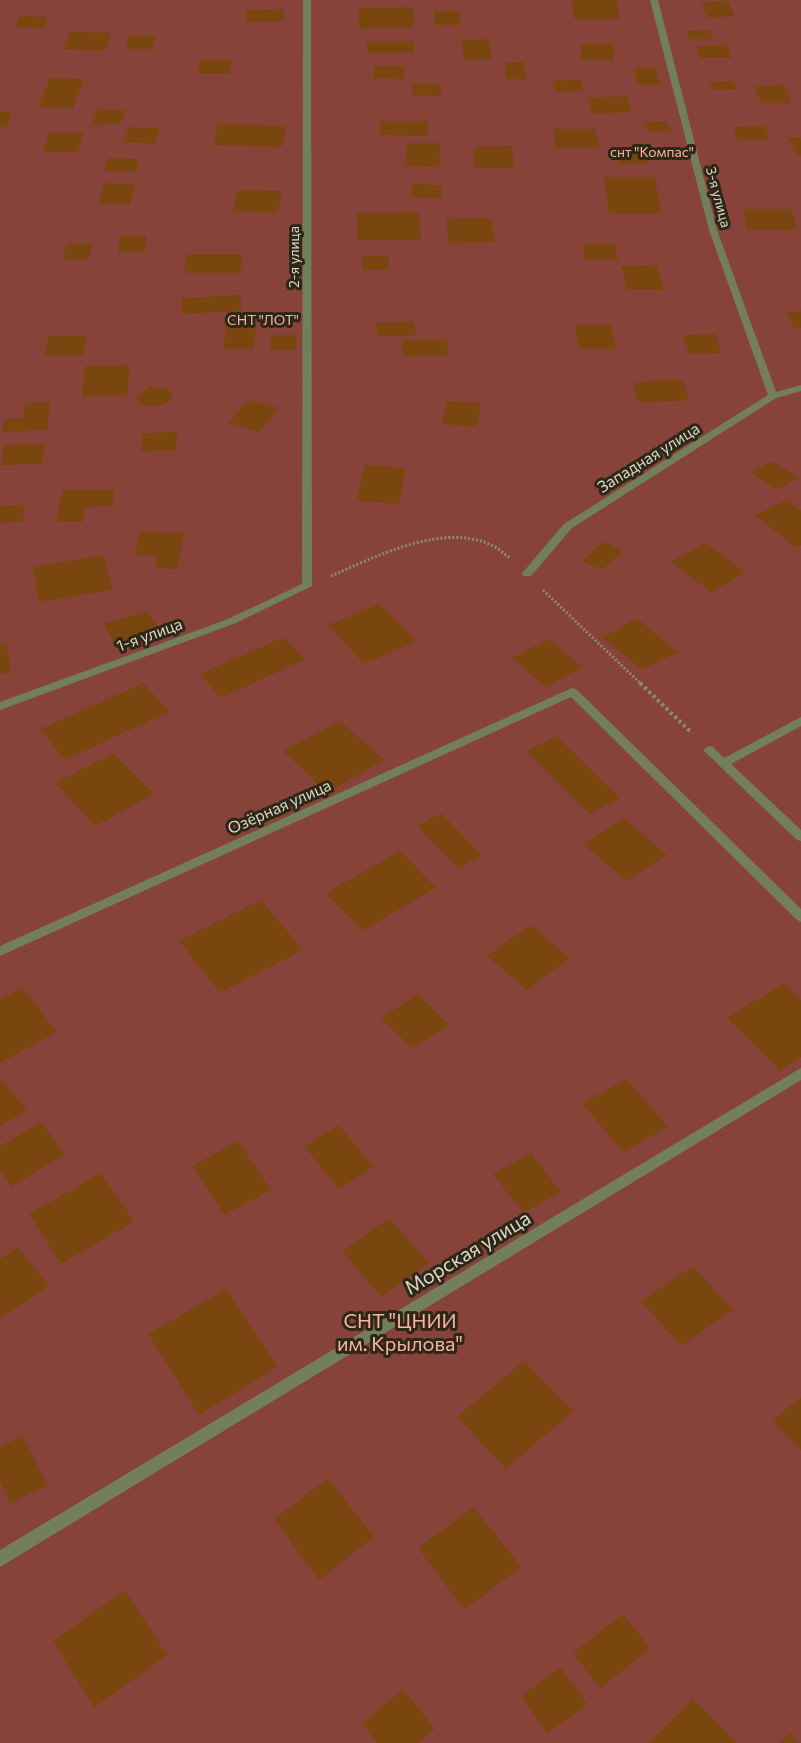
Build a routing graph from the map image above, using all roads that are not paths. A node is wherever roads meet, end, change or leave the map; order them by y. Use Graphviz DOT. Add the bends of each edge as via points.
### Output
graph roads {
  1 [pos="307,0"];
  2 [pos="654,0"];
  3 [pos="801,388"];
  4 [pos="774,396"];
  5 [pos="526,574"];
  6 [pos="307,586"];
  7 [pos="0,706"];
  8 [pos="801,721"];
  9 [pos="709,750"];
  10 [pos="724,764"];
  11 [pos="801,837"];
  12 [pos="801,918"];
  13 [pos="0,951"];
  14 [pos="801,1073"];
  15 [pos="0,1559"];
  1 -- 6 [label="street, 2-я улица"];
  2 -- 4 [label="street, 3-я улица" via="713,230"];
  3 -- 4 [label="street, Западная улица"];
  4 -- 5 [label="street, Западная улица" via="568,526"];
  6 -- 7 [label="street, 1-я улица" via="232,621"];
  8 -- 10 [label="street"];
  9 -- 10 [label="street"];
  10 -- 11 [label="street"];
  12 -- 13 [label="street, Озёрная улица" via="572,692"];
  14 -- 15 [label="street, Морская улица"];
}
